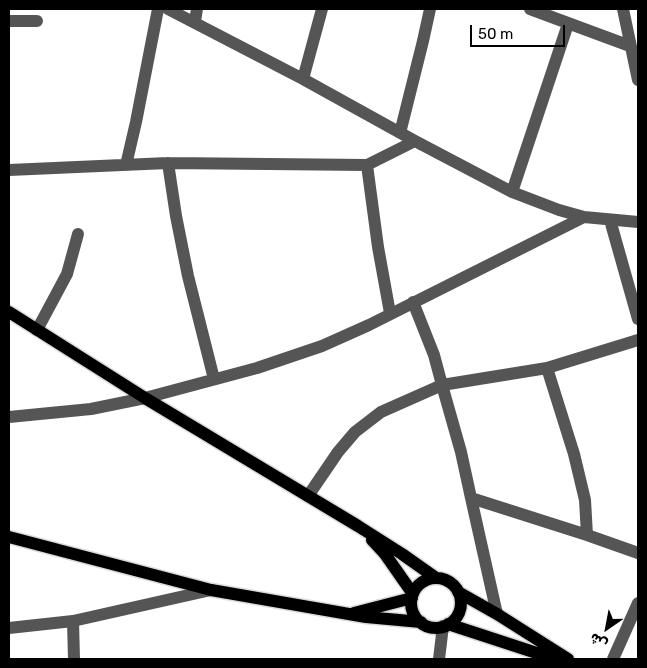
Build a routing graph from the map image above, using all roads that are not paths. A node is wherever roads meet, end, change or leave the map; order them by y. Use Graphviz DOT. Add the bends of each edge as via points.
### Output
graph roads {
  1 [pos="158,9"];
  2 [pos="168,9"];
  3 [pos="322,9"];
  4 [pos="430,9"];
  5 [pos="530,9"];
  6 [pos="623,9"];
  7 [pos="196,15"];
  8 [pos="9,21"];
  9 [pos="37,21"];
  10 [pos="568,24"];
  11 [pos="630,46"];
  12 [pos="303,79"];
  13 [pos="638,80"];
  14 [pos="400,133"];
  15 [pos="415,141"];
  16 [pos="168,163"];
  17 [pos="126,165"];
  18 [pos="367,165"];
  19 [pos="9,170"];
  20 [pos="512,192"];
  21 [pos="584,217"];
  22 [pos="610,220"];
  23 [pos="638,222"];
  24 [pos="78,234"];
  25 [pos="414,302"];
  26 [pos="9,312"];
  27 [pos="390,313"];
  28 [pos="638,319"];
  29 [pos="37,330"];
  30 [pos="638,340"];
  31 [pos="547,368"];
  32 [pos="214,379"];
  33 [pos="442,385"];
  34 [pos="145,398"];
  35 [pos="9,417"];
  36 [pos="308,496"];
  37 [pos="471,498"];
  38 [pos="358,526"];
  39 [pos="587,535"];
  40 [pos="9,537"];
  41 [pos="638,553"];
  42 [pos="436,578"];
  43 [pos="210,590"];
  44 [pos="458,592"];
  45 [pos="412,596"];
  46 [pos="638,603"];
  47 [pos="349,614"];
  48 [pos="497,614"];
  49 [pos="73,620"];
  50 [pos="421,622"];
  51 [pos="446,625"];
  52 [pos="9,628"];
  53 [pos="74,659"];
  54 [pos="439,659"];
  55 [pos="555,659"];
  56 [pos="568,659"];
  57 [pos="613,659"];
  1 -- 17 [label="street"];
  2 -- 7 [label="street"];
  3 -- 12 [label="street"];
  4 -- 14 [label="street"];
  5 -- 10 [label="street"];
  6 -- 11 [label="street"];
  7 -- 12 [label="street"];
  8 -- 9 [label="street"];
  10 -- 11 [label="street"];
  10 -- 20 [label="street"];
  11 -- 13 [label="street"];
  12 -- 14 [label="street"];
  14 -- 15 [label="street"];
  15 -- 18 [label="street"];
  15 -- 20 [label="street"];
  16 -- 17 [label="street"];
  16 -- 18 [label="street"];
  16 -- 32 [label="street" via="188,276"];
  17 -- 19 [label="street"];
  18 -- 27 [label="street"];
  20 -- 21 [label="street"];
  21 -- 22 [label="street"];
  21 -- 25 [label="street"];
  22 -- 23 [label="street"];
  22 -- 28 [label="street"];
  24 -- 29 [label="street" via="67,274"];
  25 -- 27 [label="street"];
  25 -- 33 [label="street"];
  26 -- 29 [label="main road"];
  27 -- 32 [label="street" via="322,346"];
  29 -- 34 [label="main road"];
  30 -- 31 [label="street"];
  31 -- 33 [label="street"];
  31 -- 39 [label="street" via="574,454 585,500"];
  32 -- 34 [label="street"];
  33 -- 36 [label="street" via="381,412 355,432"];
  33 -- 37 [label="street"];
  34 -- 35 [label="street" via="91,409"];
  34 -- 36 [label="main road"];
  36 -- 38 [label="main road"];
  37 -- 39 [label="street"];
  37 -- 48 [label="street"];
  38 -- 42 [label="main road"];
  38 -- 45 [label="main road" via="385,554"];
  39 -- 41 [label="street"];
  40 -- 43 [label="main road"];
  42 -- 44 [label="main road" via="450,583"];
  42 -- 45 [label="main road" via="423,582"];
  43 -- 47 [label="main road"];
  43 -- 49 [label="street"];
  44 -- 48 [label="main road"];
  44 -- 51 [label="main road" via="460,609"];
  45 -- 47 [label="main road"];
  45 -- 50 [label="main road" via="412,610"];
  46 -- 57 [label="street"];
  47 -- 50 [label="main road"];
  48 -- 56 [label="main road"];
  49 -- 52 [label="street"];
  49 -- 53 [label="street"];
  50 -- 51 [label="main road" via="433,627"];
  51 -- 54 [label="street"];
  51 -- 55 [label="main road"];
}
